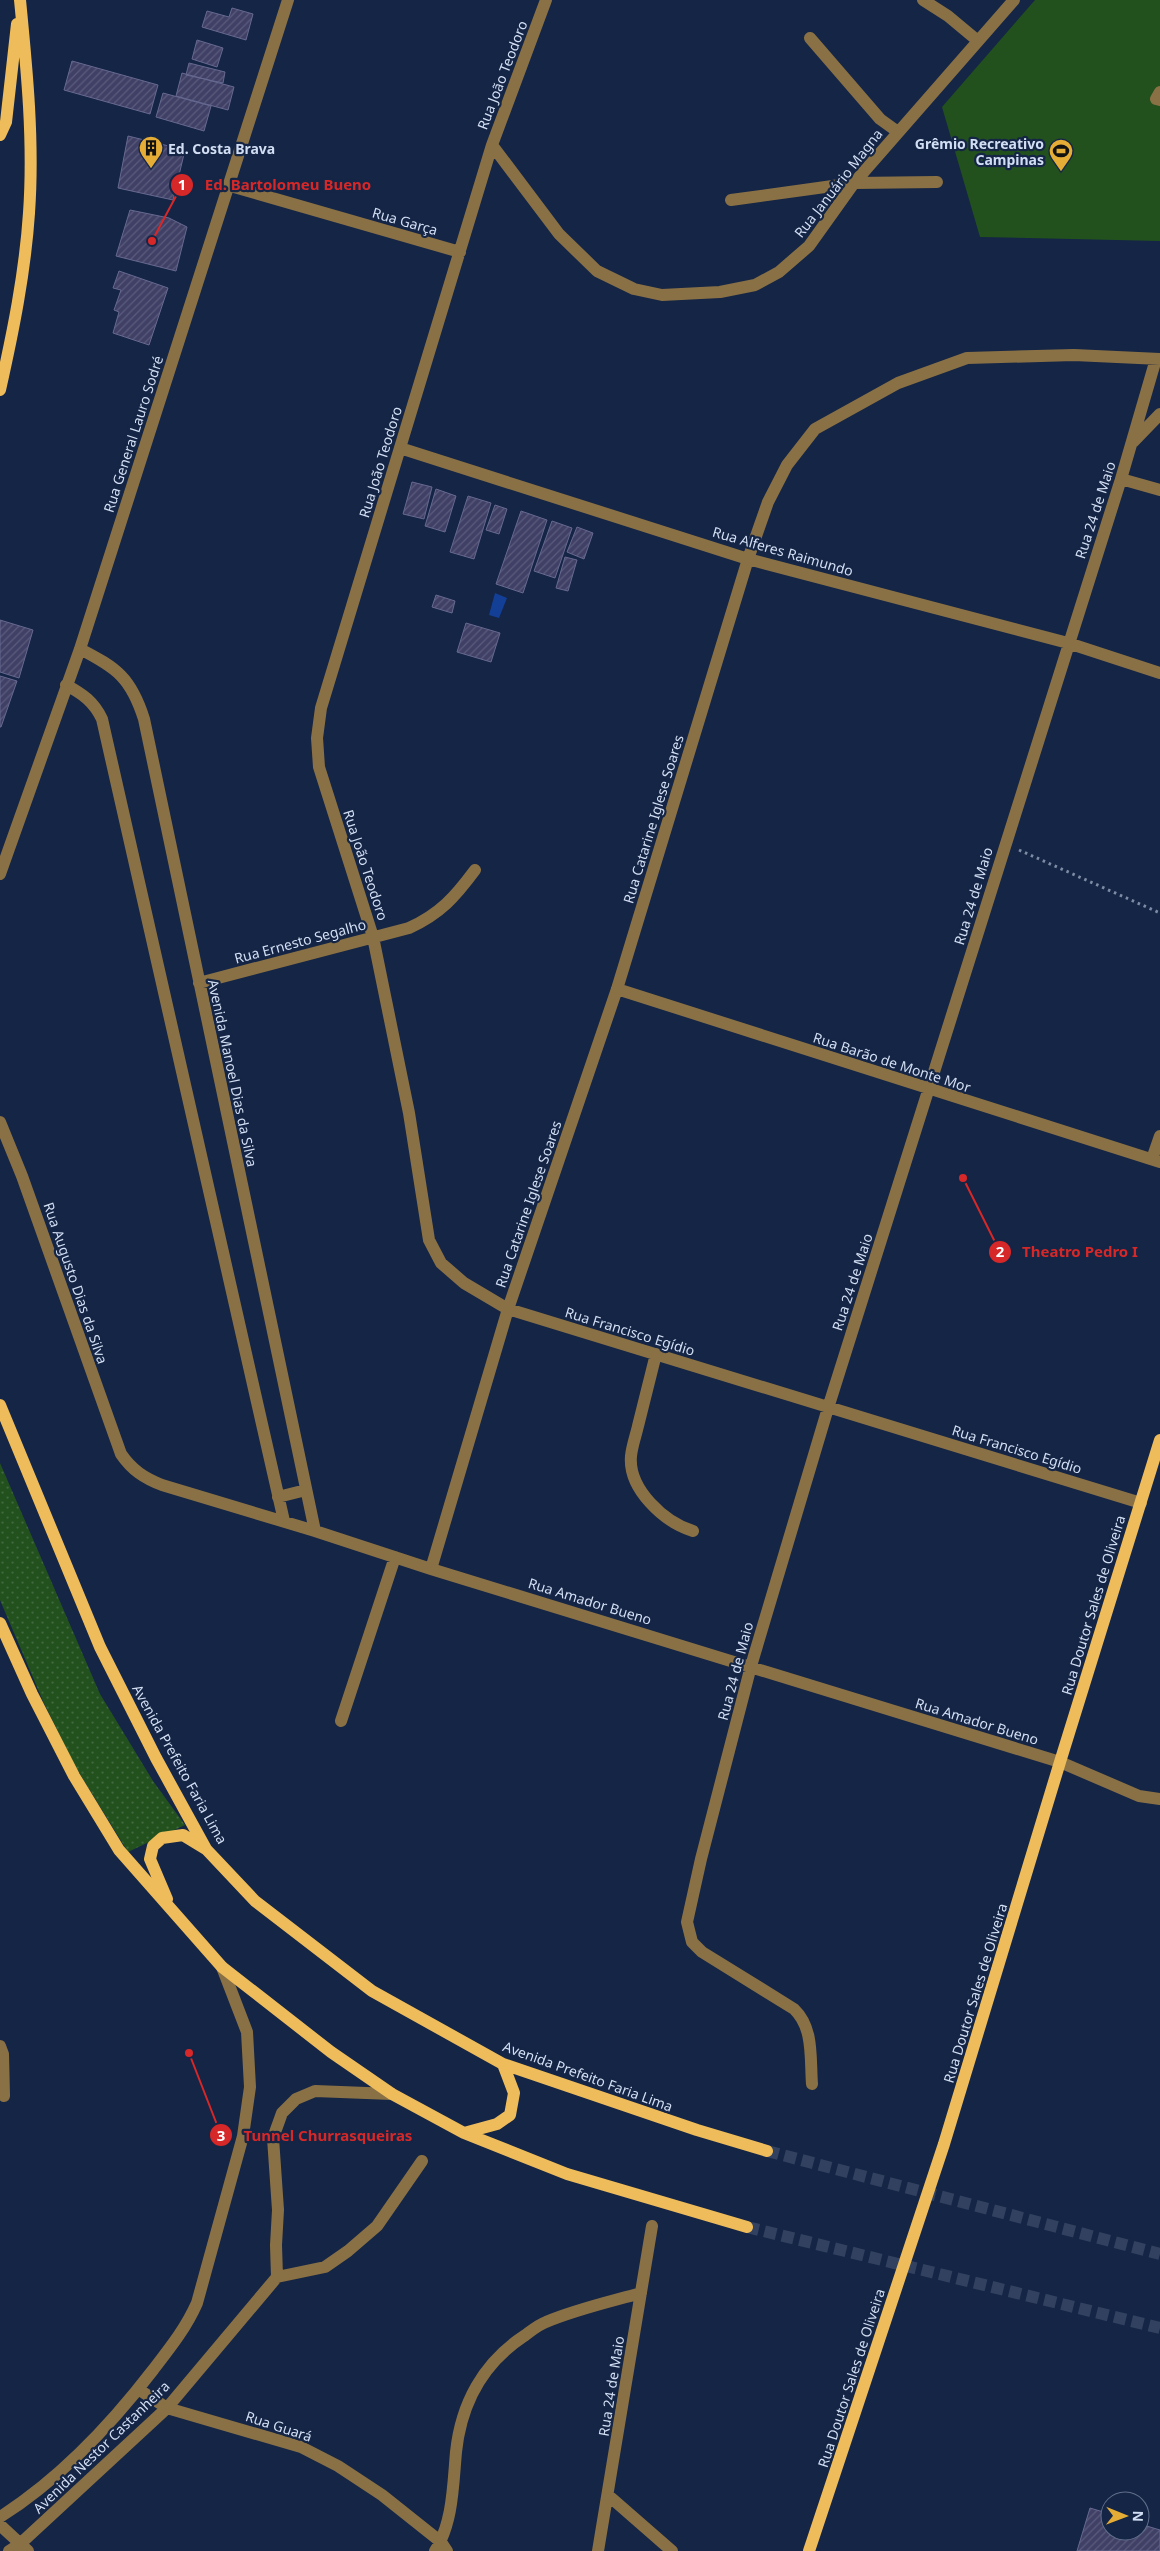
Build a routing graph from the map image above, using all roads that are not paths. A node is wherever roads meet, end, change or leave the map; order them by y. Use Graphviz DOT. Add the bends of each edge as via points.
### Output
graph roads {
  1 [pos="20,0"];
  2 [pos="288,0"];
  3 [pos="546,0"];
  4 [pos="923,0"];
  5 [pos="1014,0"];
  6 [pos="810,38"];
  7 [pos="978,41"];
  8 [pos="1160,92"];
  9 [pos="1160,100"];
  10 [pos="898,132"];
  11 [pos="0,135"];
  12 [pos="492,145"];
  13 [pos="937,182"];
  14 [pos="854,183"];
  15 [pos="227,185"];
  16 [pos="731,200"];
  17 [pos="460,252"];
  18 [pos="1158,359"];
  19 [pos="0,390"];
  20 [pos="1160,414"];
  21 [pos="1132,444"];
  22 [pos="400,448"];
  23 [pos="1121,479"];
  24 [pos="1160,490"];
  25 [pos="748,559"];
  26 [pos="1068,643"];
  27 [pos="80,649"];
  28 [pos="1160,672"];
  29 [pos="66,685"];
  30 [pos="475,870"];
  31 [pos="0,874"];
  32 [pos="373,936"];
  33 [pos="199,983"];
  34 [pos="616,989"];
  35 [pos="929,1090"];
  36 [pos="0,1122"];
  37 [pos="1160,1136"];
  38 [pos="1156,1161"];
  39 [pos="508,1309"];
  40 [pos="656,1354"];
  41 [pos="0,1405"];
  42 [pos="828,1408"];
  43 [pos="1160,1440"];
  44 [pos="120,1454"];
  45 [pos="306,1490"];
  46 [pos="278,1498"];
  47 [pos="1141,1503"];
  48 [pos="284,1521"];
  49 [pos="315,1531"];
  50 [pos="693,1531"];
  51 [pos="395,1557"];
  52 [pos="431,1569"];
  53 [pos="0,1623"];
  54 [pos="751,1666"];
  55 [pos="341,1721"];
  56 [pos="1060,1762"];
  57 [pos="1160,1799"];
  58 [pos="206,1849"];
  59 [pos="171,1910"];
  60 [pos="222,1967"];
  61 [pos="0,2046"];
  62 [pos="504,2064"];
  63 [pos="812,2084"];
  64 [pos="392,2094"];
  65 [pos="4,2096"];
  66 [pos="464,2133"];
  67 [pos="767,2151"];
  68 [pos="422,2161"];
  69 [pos="652,2226"];
  70 [pos="747,2227"];
  71 [pos="277,2277"];
  72 [pos="641,2294"];
  73 [pos="138,2389"];
  74 [pos="167,2408"];
  75 [pos="609,2496"];
  76 [pos="0,2517"];
  77 [pos="0,2525"];
  78 [pos="24,2548"];
  79 [pos="441,2548"];
  80 [pos="9,2551"];
  81 [pos="598,2551"];
  82 [pos="672,2551"];
  83 [pos="809,2551"];
  1 -- 11 [label="main road" via="6,122"];
  1 -- 19 [label="main road" via="29,98 29,214 18,297"];
  2 -- 15 [label="street, Rua General Lauro Sodré"];
  3 -- 12 [label="street, Rua João Teodoro"];
  4 -- 7 [label="street"];
  5 -- 7 [label="street, Rua Januário Magna"];
  6 -- 10 [label="street" via="880,119"];
  7 -- 10 [label="street, Rua Januário Magna"];
  8 -- 9 [label="street" via="1156,99"];
  10 -- 14 [label="street, Rua Januário Magna"];
  12 -- 14 [label="street, Rua Januário Magna" via="559,234 597,271 634,289 662,296 746,287 779,272 809,246"];
  12 -- 17 [label="street, Rua João Teodoro"];
  13 -- 14 [label="street"];
  14 -- 16 [label="street"];
  15 -- 17 [label="street, Rua Garça"];
  15 -- 27 [label="street, Rua General Lauro Sodré"];
  17 -- 22 [label="street, Rua João Teodoro"];
  18 -- 21 [label="street, Rua 24 de Maio"];
  18 -- 25 [label="street, Rua Catarine Iglese Soares" via="1074,355 966,358 898,383 815,429 787,465 768,502"];
  20 -- 21 [label="street, Rua 24 de Maio"];
  21 -- 23 [label="street, Rua 24 de Maio"];
  22 -- 25 [label="street, Rua Alferes Raimundo"];
  22 -- 32 [label="street, Rua João Teodoro" via="321,708 317,738 319,767"];
  23 -- 24 [label="street"];
  23 -- 26 [label="street, Rua 24 de Maio"];
  25 -- 26 [label="street, Rua Alferes Raimundo"];
  25 -- 34 [label="street, Rua Catarine Iglese Soares"];
  26 -- 28 [label="street, Rua Alferes Raimundo"];
  26 -- 35 [label="street, Rua 24 de Maio"];
  27 -- 29 [label="street, Rua General Lauro Sodré"];
  27 -- 33 [label="street, Avenida Manoel Dias da Silva" via="108,663 125,677 136,695 144,719"];
  29 -- 31 [label="street, Rua General Lauro Sodré"];
  29 -- 46 [label="street" via="96,705 102,719"];
  30 -- 32 [label="street, Rua Ernesto Segalho" via="457,894 430,918 409,928"];
  32 -- 33 [label="street, Rua Ernesto Segalho"];
  32 -- 39 [label="street, Rua Francisco Egídio" via="409,1113 429,1240 441,1263 464,1283"];
  33 -- 45 [label="street, Avenida Manoel Dias da Silva"];
  34 -- 35 [label="street, Rua Barão de Monte Mor"];
  34 -- 39 [label="street, Rua Catarine Iglese Soares"];
  35 -- 38 [label="street, Rua Barão de Monte Mor"];
  35 -- 42 [label="street, Rua 24 de Maio"];
  36 -- 44 [label="street, Rua Augusto Dias da Silva"];
  37 -- 38 [label="street"];
  39 -- 40 [label="street, Rua Francisco Egídio"];
  39 -- 52 [label="street, Rua Catarine Iglese Soares"];
  40 -- 42 [label="street, Rua Francisco Egídio"];
  40 -- 50 [label="street" via="631,1456 634,1476 648,1500 664,1516"];
  41 -- 58 [label="main road, Avenida Prefeito Faria Lima" via="100,1647"];
  42 -- 47 [label="street, Rua Francisco Egídio"];
  42 -- 54 [label="street, Rua 24 de Maio"];
  43 -- 47 [label="main road, Rua Doutor Sales de Oliveira"];
  44 -- 48 [label="street, Rua Amador Bueno" via="136,1472 162,1485"];
  45 -- 46 [label="street"];
  45 -- 49 [label="street, Avenida Manoel Dias da Silva"];
  46 -- 48 [label="street"];
  47 -- 56 [label="main road, Rua Doutor Sales de Oliveira"];
  48 -- 49 [label="street, Rua Amador Bueno"];
  49 -- 51 [label="street, Rua Amador Bueno"];
  51 -- 52 [label="street, Rua Amador Bueno"];
  51 -- 55 [label="street"];
  52 -- 54 [label="street, Rua Amador Bueno"];
  53 -- 59 [label="main road" via="74,1776 119,1850"];
  54 -- 56 [label="street, Rua Amador Bueno"];
  54 -- 63 [label="street, Rua 24 de Maio" via="701,1859 687,1922 688,1933 702,1952 803,2017 807,2026"];
  56 -- 57 [label="street, Rua Amador Bueno" via="1139,1796"];
  56 -- 83 [label="main road, Rua Doutor Sales de Oliveira" via="944,2144"];
  58 -- 59 [label="main road" via="183,1835 162,1838 153,1846 150,1859"];
  58 -- 62 [label="main road, Avenida Prefeito Faria Lima" via="255,1901 372,1991"];
  59 -- 60 [label="main road"];
  60 -- 64 [label="main road" via="331,2052"];
  60 -- 73 [label="street, Avenida Nestor Castanheira" via="247,2032 250,2087 243,2136 197,2303 187,2325"];
  61 -- 65 [label="street" via="4,2054"];
  62 -- 66 [label="main road" via="514,2093 510,2115 497,2124"];
  62 -- 67 [label="main road, Avenida Prefeito Faria Lima" via="659,2118"];
  64 -- 66 [label="main road"];
  64 -- 71 [label="street" via="315,2091 296,2099 282,2112 273,2138 278,2210"];
  66 -- 70 [label="main road" via="567,2174"];
  68 -- 71 [label="street" via="377,2226 348,2251 325,2267"];
  69 -- 72 [label="street, Rua 24 de Maio"];
  71 -- 74 [label="street, Avenida Nestor Castanheira"];
  72 -- 75 [label="street, Rua 24 de Maio"];
  72 -- 79 [label="street" via="544,2322 510,2345 485,2370 468,2400 459,2427 451,2508"];
  73 -- 74 [label="street, Rua Guará"];
  73 -- 76 [label="street, Avenida Nestor Castanheira" via="66,2469"];
  74 -- 78 [label="street, Avenida Nestor Castanheira"];
  74 -- 79 [label="street, Rua Guará" via="301,2447 338,2466 382,2495"];
  75 -- 81 [label="street, Rua 24 de Maio"];
  75 -- 82 [label="street"];
  77 -- 78 [label="street"];
  78 -- 80 [label="street, Avenida Nestor Castanheira"];
}
